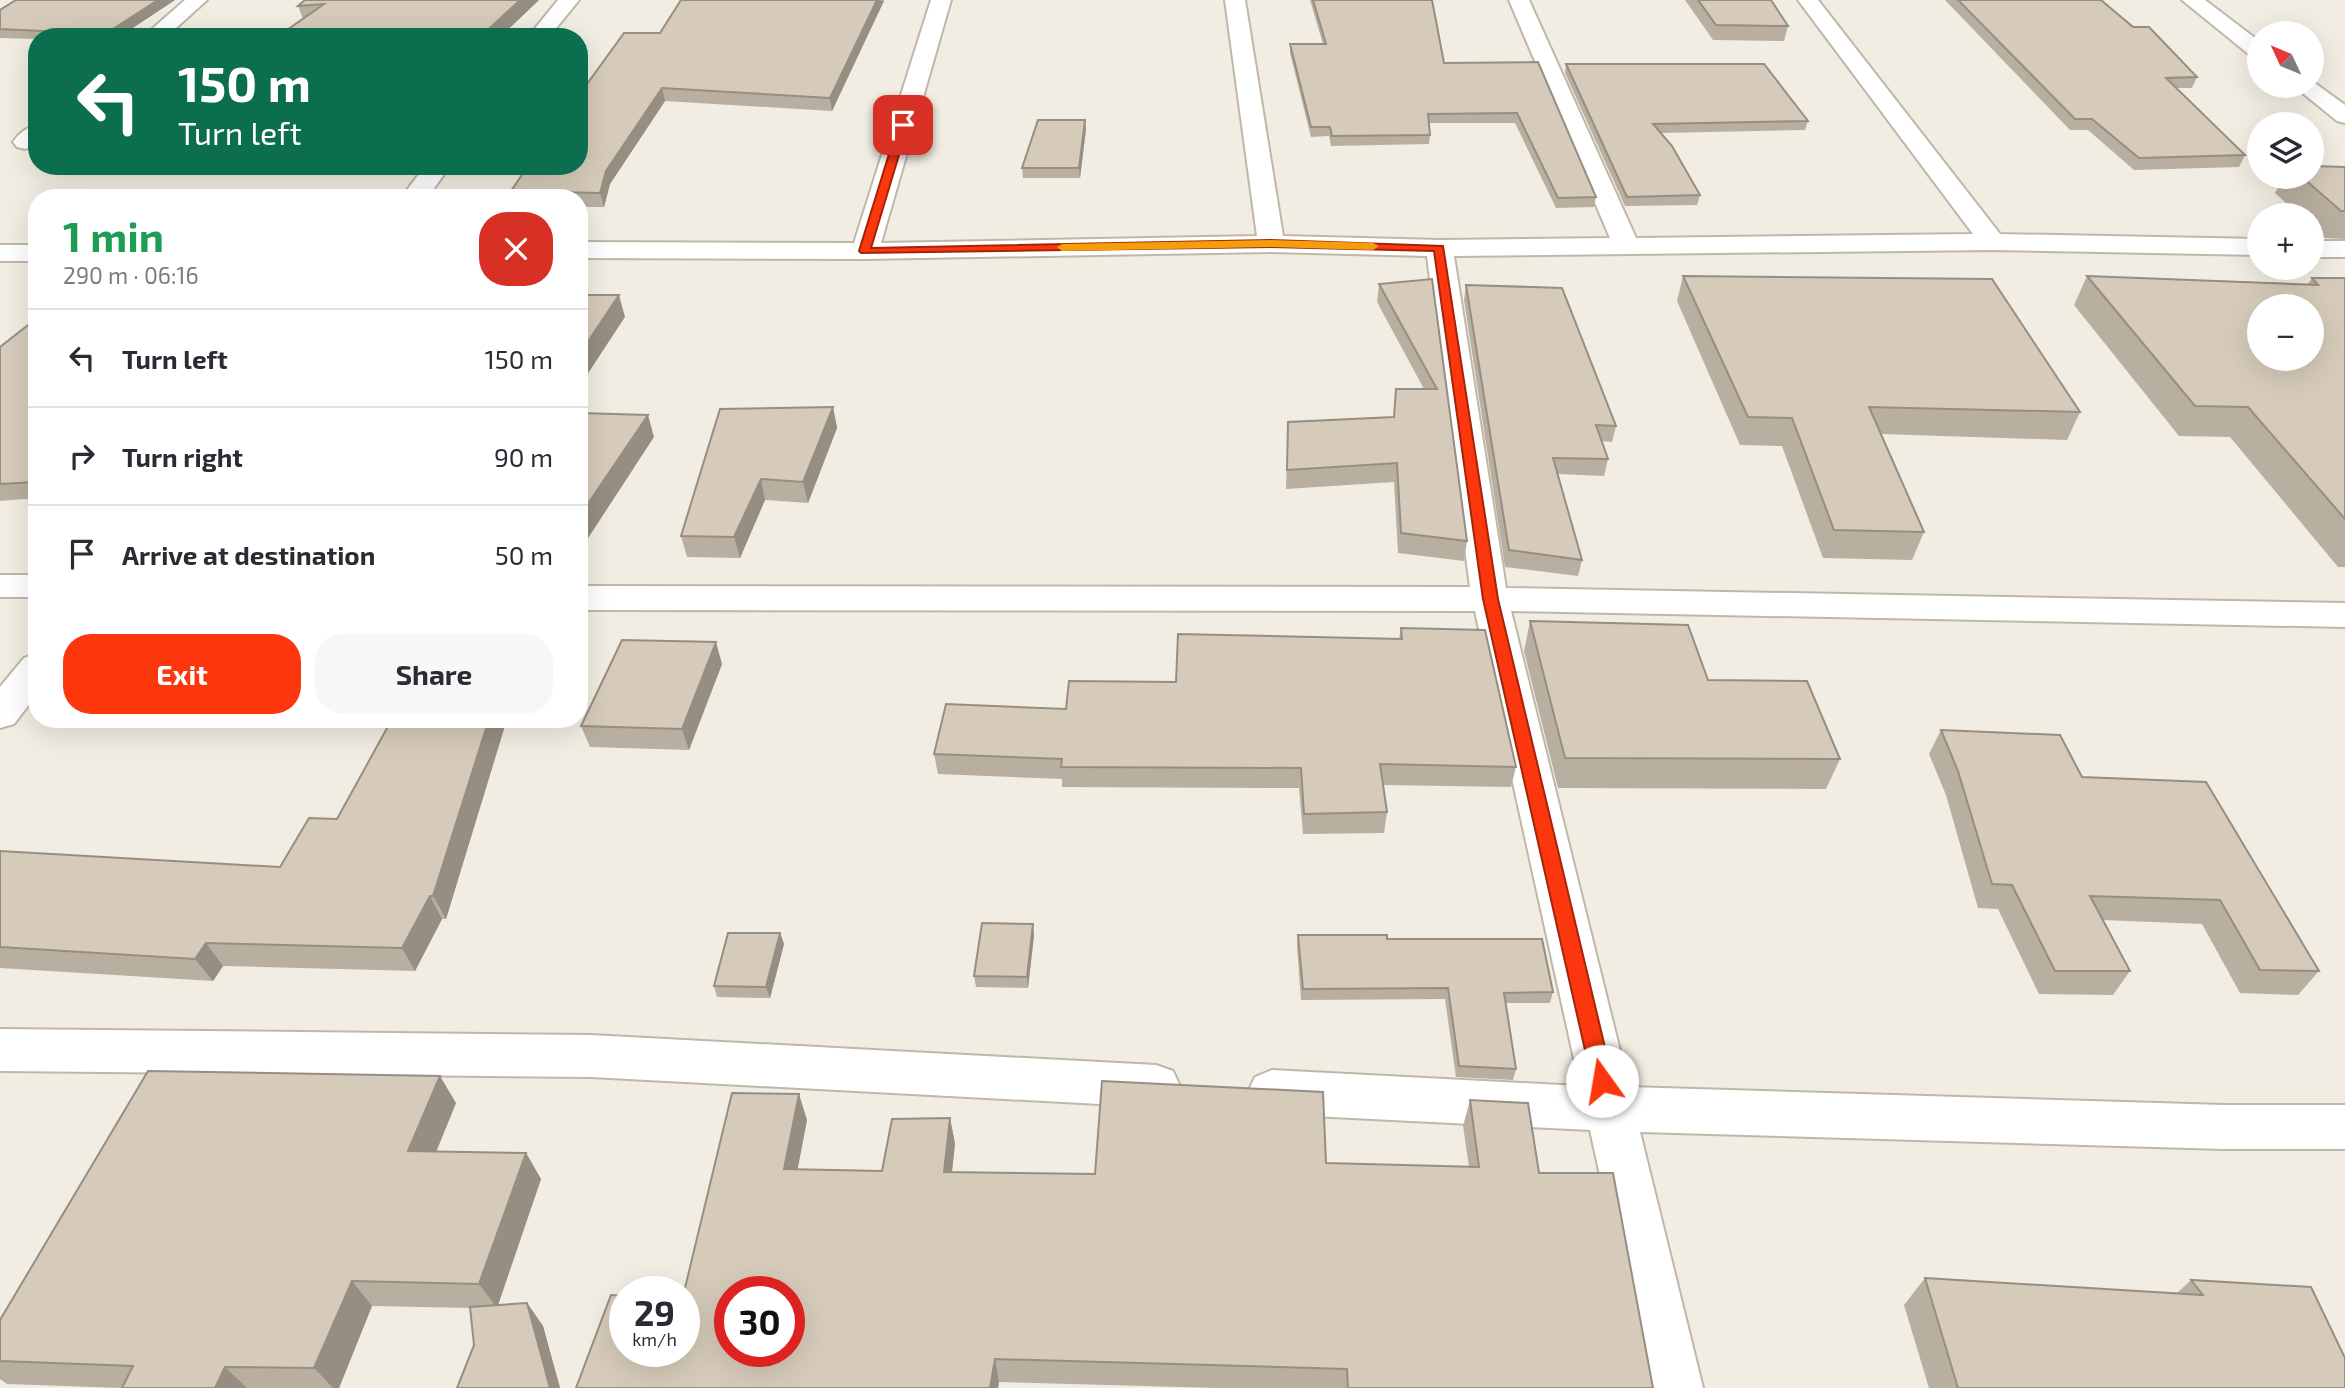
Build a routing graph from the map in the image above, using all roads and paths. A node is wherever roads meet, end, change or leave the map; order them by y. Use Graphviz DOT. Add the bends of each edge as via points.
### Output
graph roads {
  1 [pos="197,0"];
  2 [pos="569,0"];
  3 [pos="941,0"];
  4 [pos="1235,0"];
  5 [pos="1519,0"];
  6 [pos="1808,0"];
  7 [pos="2192,0"];
  8 [pos="164,28"];
  9 [pos="546,28"];
  10 [pos="2247,42"];
  11 [pos="2321,98"];
  12 [pos="2345,116"];
  13 [pos="1992,242"];
  14 [pos="1271,244"];
  15 [pos="1626,245"];
  16 [pos="2247,247"];
  17 [pos="1439,248"];
  18 [pos="2324,249"];
  19 [pos="2345,249"];
  20 [pos="588,250"];
  21 [pos="865,251"];
  22 [pos="0,253"];
  23 [pos="28,253"];
  24 [pos="0,586"];
  25 [pos="28,586"];
  26 [pos="588,598"];
  27 [pos="1490,599"];
  28 [pos="2345,615"];
  29 [pos="28,678"];
  30 [pos="0,714"];
  31 [pos="0,1050"];
  32 [pos="1609,1107"];
  33 [pos="2345,1127"];
  34 [pos="1675,1388"];
  1 -- 8 [label="street"];
  2 -- 9 [label="street"];
  3 -- 21 [label="street"];
  4 -- 14 [label="street"];
  5 -- 15 [label="street"];
  6 -- 13 [label="street"];
  7 -- 10 [label="street"];
  11 -- 12 [label="street"];
  13 -- 15 [label="street"];
  13 -- 16 [label="street"];
  14 -- 17 [label="street"];
  14 -- 21 [label="street"];
  15 -- 17 [label="street"];
  17 -- 27 [label="street"];
  18 -- 19 [label="street"];
  20 -- 21 [label="street"];
  22 -- 23 [label="street"];
  24 -- 25 [label="street"];
  26 -- 27 [label="street"];
  27 -- 28 [label="street"];
  27 -- 32 [label="street"];
  29 -- 30 [label="street"];
  31 -- 32 [label="street" via="591,1056"];
  32 -- 33 [label="street" via="2224,1128"];
  32 -- 34 [label="street"];
}
